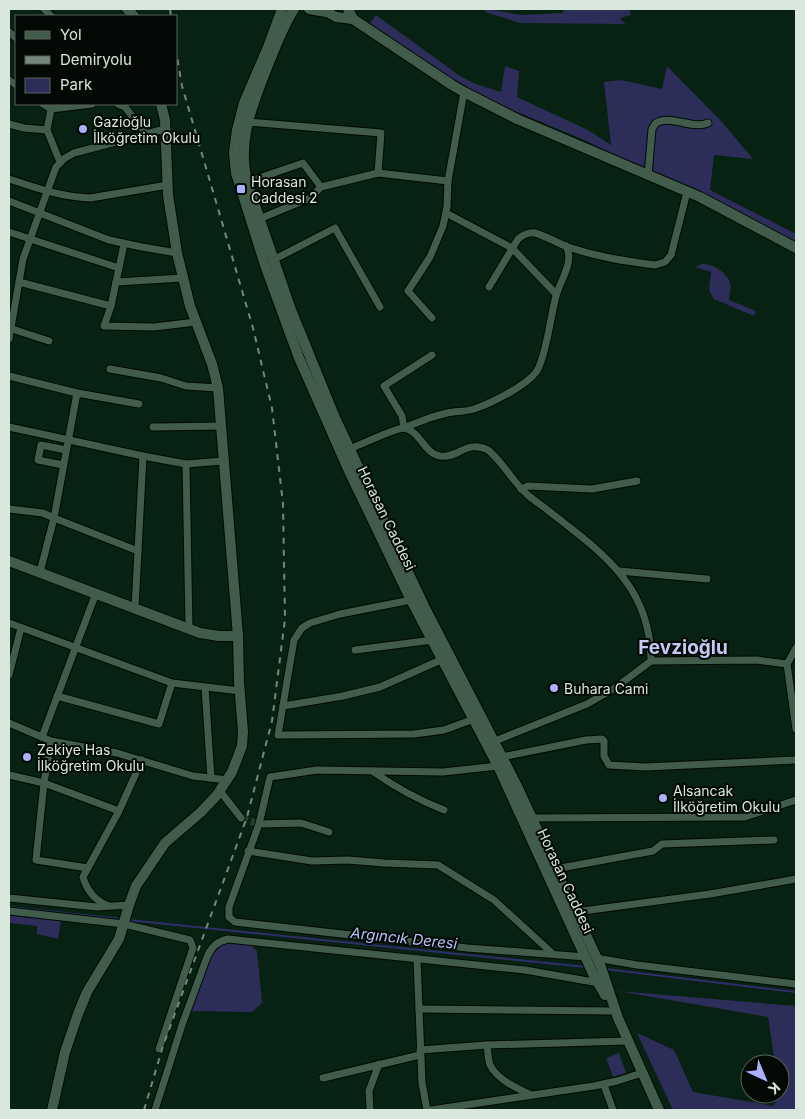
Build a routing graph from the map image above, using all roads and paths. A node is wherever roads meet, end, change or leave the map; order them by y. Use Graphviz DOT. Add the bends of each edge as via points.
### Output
graph roads {
  1 [pos="292,9"];
  2 [pos="310,9"];
  3 [pos="348,9"];
  4 [pos="324,10"];
  5 [pos="352,20"];
  6 [pos="464,92"];
  7 [pos="45,105"];
  8 [pos="77,105"];
  9 [pos="125,105"];
  10 [pos="161,105"];
  11 [pos="168,105"];
  12 [pos="51,109"];
  13 [pos="247,122"];
  14 [pos="708,123"];
  15 [pos="9,124"];
  16 [pos="165,125"];
  17 [pos="47,130"];
  18 [pos="146,134"];
  19 [pos="60,162"];
  20 [pos="378,173"];
  21 [pos="648,176"];
  22 [pos="9,179"];
  23 [pos="448,181"];
  24 [pos="247,182"];
  25 [pos="168,185"];
  26 [pos="321,187"];
  27 [pos="47,192"];
  28 [pos="687,192"];
  29 [pos="9,201"];
  30 [pos="40,213"];
  31 [pos="446,213"];
  32 [pos="259,219"];
  33 [pos="9,232"];
  34 [pos="30,238"];
  35 [pos="124,244"];
  36 [pos="566,246"];
  37 [pos="512,248"];
  38 [pos="796,248"];
  39 [pos="177,252"];
  40 [pos="273,260"];
  41 [pos="119,268"];
  42 [pos="183,278"];
  43 [pos="19,282"];
  44 [pos="116,282"];
  45 [pos="489,287"];
  46 [pos="556,294"];
  47 [pos="111,306"];
  48 [pos="380,306"];
  49 [pos="432,318"];
  50 [pos="196,322"];
  51 [pos="10,328"];
  52 [pos="9,339"];
  53 [pos="49,341"];
  54 [pos="432,355"];
  55 [pos="110,369"];
  56 [pos="9,376"];
  57 [pos="218,388"];
  58 [pos="77,393"];
  59 [pos="139,404"];
  60 [pos="222,426"];
  61 [pos="9,427"];
  62 [pos="153,427"];
  63 [pos="404,428"];
  64 [pos="69,439"];
  65 [pos="350,449"];
  66 [pos="66,450"];
  67 [pos="143,456"];
  68 [pos="224,461"];
  69 [pos="186,464"];
  70 [pos="63,465"];
  71 [pos="637,482"];
  72 [pos="521,489"];
  73 [pos="9,509"];
  74 [pos="54,518"];
  75 [pos="138,551"];
  76 [pos="9,561"];
  77 [pos="619,571"];
  78 [pos="40,572"];
  79 [pos="707,579"];
  80 [pos="96,593"];
  81 [pos="411,600"];
  82 [pos="136,608"];
  83 [pos="9,624"];
  84 [pos="21,628"];
  85 [pos="190,629"];
  86 [pos="238,636"];
  87 [pos="432,640"];
  88 [pos="75,648"];
  89 [pos="796,648"];
  90 [pos="355,650"];
  91 [pos="443,659"];
  92 [pos="650,661"];
  93 [pos="787,664"];
  94 [pos="9,675"];
  95 [pos="172,683"];
  96 [pos="206,687"];
  97 [pos="240,691"];
  98 [pos="57,696"];
  99 [pos="282,706"];
  100 [pos="474,720"];
  101 [pos="9,723"];
  102 [pos="796,729"];
  103 [pos="42,737"];
  104 [pos="51,741"];
  105 [pos="494,741"];
  106 [pos="142,760"];
  107 [pos="796,760"];
  108 [pos="500,761"];
  109 [pos="372,771"];
  110 [pos="9,775"];
  111 [pos="211,778"];
  112 [pos="228,780"];
  113 [pos="44,784"];
  114 [pos="220,791"];
  115 [pos="796,800"];
  116 [pos="119,810"];
  117 [pos="444,810"];
  118 [pos="241,818"];
  119 [pos="532,818"];
  120 [pos="259,824"];
  121 [pos="329,832"];
  122 [pos="774,840"];
  123 [pos="248,851"];
  124 [pos="88,868"];
  125 [pos="555,869"];
  126 [pos="796,879"];
  127 [pos="9,898"];
  128 [pos="109,906"];
  129 [pos="128,908"];
  130 [pos="9,911"];
  131 [pos="575,912"];
  132 [pos="124,923"];
  133 [pos="553,954"];
  134 [pos="591,957"];
  135 [pos="417,959"];
  136 [pos="599,983"];
  137 [pos="796,984"];
  138 [pos="419,1009"];
  139 [pos="616,1014"];
  140 [pos="628,1041"];
  141 [pos="487,1045"];
  142 [pos="159,1049"];
  143 [pos="420,1052"];
  144 [pos="379,1064"];
  145 [pos="642,1073"];
  146 [pos="323,1078"];
  147 [pos="604,1085"];
  148 [pos="530,1095"];
  149 [pos="52,1110"];
  150 [pos="155,1110"];
  151 [pos="370,1110"];
  152 [pos="429,1110"];
  153 [pos="613,1110"];
  154 [pos="659,1110"];
  1 -- 13 [label="street, Horasan Caddesi"];
  1 -- 81 [label="street, Horasan Caddesi" via="241,112 234,153 236,173 275,296 309,382"];
  2 -- 4 [label="street"];
  3 -- 5 [label="street"];
  4 -- 5 [label="street" via="336,17"];
  5 -- 6 [label="street"];
  6 -- 21 [label="street" via="517,119"];
  6 -- 23 [label="street"];
  7 -- 12 [label="street"];
  8 -- 12 [label="street"];
  9 -- 18 [label="street"];
  10 -- 16 [label="street"];
  11 -- 16 [label="street"];
  12 -- 17 [label="street"];
  13 -- 20 [label="street" via="381,133"];
  13 -- 24 [label="street, Horasan Caddesi" via="243,156"];
  14 -- 21 [label="street" via="698,125 662,120 656,123 652,129"];
  15 -- 17 [label="street"];
  16 -- 18 [label="street"];
  16 -- 25 [label="street"];
  17 -- 19 [label="street"];
  18 -- 19 [label="street" via="74,153"];
  19 -- 27 [label="street"];
  20 -- 23 [label="street"];
  20 -- 26 [label="street"];
  21 -- 28 [label="street"];
  22 -- 27 [label="street"];
  23 -- 31 [label="street"];
  24 -- 26 [label="street" via="303,163"];
  24 -- 32 [label="street, Horasan Caddesi"];
  25 -- 27 [label="street" via="90,198"];
  25 -- 39 [label="street"];
  26 -- 32 [label="street" via="310,198"];
  27 -- 30 [label="street"];
  28 -- 36 [label="street" via="671,255 663,263 655,265 607,259"];
  28 -- 38 [label="street"];
  29 -- 30 [label="street"];
  30 -- 34 [label="street"];
  30 -- 35 [label="street"];
  31 -- 37 [label="street"];
  31 -- 49 [label="street" via="430,257 408,291"];
  32 -- 40 [label="street, Horasan Caddesi"];
  33 -- 34 [label="street"];
  34 -- 41 [label="street"];
  34 -- 43 [label="street"];
  35 -- 39 [label="street"];
  35 -- 41 [label="street"];
  36 -- 37 [label="street" via="530,233 520,237"];
  36 -- 46 [label="street" via="570,257"];
  37 -- 45 [label="street"];
  37 -- 46 [label="street"];
  39 -- 42 [label="street"];
  40 -- 48 [label="street" via="335,228"];
  40 -- 65 [label="street, Horasan Caddesi" via="313,365"];
  41 -- 44 [label="street"];
  42 -- 44 [label="street"];
  42 -- 50 [label="street"];
  43 -- 47 [label="street"];
  43 -- 51 [label="street"];
  44 -- 47 [label="street"];
  46 -- 63 [label="street" via="540,366 530,380 479,407 428,418"];
  47 -- 50 [label="street" via="104,326 154,327"];
  50 -- 57 [label="street"];
  51 -- 52 [label="street"];
  51 -- 53 [label="street"];
  54 -- 63 [label="street" via="384,386 402,416"];
  55 -- 57 [label="street" via="186,386"];
  56 -- 58 [label="street"];
  57 -- 60 [label="street"];
  58 -- 59 [label="street"];
  58 -- 64 [label="street"];
  60 -- 62 [label="street"];
  60 -- 68 [label="street"];
  61 -- 64 [label="street"];
  63 -- 65 [label="street"];
  63 -- 72 [label="street" via="439,456 472,446 484,448"];
  64 -- 66 [label="street"];
  64 -- 67 [label="street"];
  65 -- 105 [label="street, Horasan Caddesi" via="424,606"];
  66 -- 70 [label="street"];
  66 -- 70 [label="street" via="41,445 38,460"];
  67 -- 69 [label="street"];
  67 -- 75 [label="street"];
  68 -- 69 [label="street"];
  68 -- 86 [label="street"];
  69 -- 85 [label="street"];
  70 -- 74 [label="street"];
  71 -- 72 [label="street" via="592,489 528,486"];
  72 -- 77 [label="street"];
  73 -- 74 [label="street"];
  74 -- 75 [label="street"];
  74 -- 78 [label="street"];
  75 -- 82 [label="street"];
  76 -- 78 [label="street"];
  77 -- 79 [label="street"];
  77 -- 92 [label="street" via="632,589 643,614 650,640"];
  78 -- 80 [label="street"];
  80 -- 82 [label="street"];
  80 -- 88 [label="street"];
  81 -- 87 [label="street, Horasan Caddesi"];
  81 -- 99 [label="street" via="340,614 302,628 294,640"];
  82 -- 85 [label="street"];
  83 -- 84 [label="street"];
  84 -- 88 [label="street"];
  84 -- 94 [label="street"];
  85 -- 86 [label="street"];
  86 -- 97 [label="street"];
  87 -- 90 [label="street"];
  87 -- 91 [label="street, Horasan Caddesi"];
  88 -- 95 [label="street"];
  88 -- 98 [label="street"];
  89 -- 93 [label="street"];
  91 -- 99 [label="street" via="380,687"];
  91 -- 100 [label="street, Horasan Caddesi"];
  92 -- 93 [label="street" via="757,660"];
  92 -- 105 [label="street" via="615,688 587,704"];
  93 -- 102 [label="street"];
  95 -- 96 [label="street"];
  95 -- 98 [label="street" via="159,724"];
  96 -- 97 [label="street"];
  96 -- 111 [label="street"];
  97 -- 112 [label="street" via="243,739"];
  98 -- 103 [label="street"];
  99 -- 100 [label="street" via="278,735 419,734"];
  100 -- 108 [label="street, Horasan Caddesi"];
  101 -- 103 [label="street"];
  103 -- 104 [label="street"];
  104 -- 106 [label="street"];
  104 -- 113 [label="street"];
  105 -- 108 [label="street, Horasan Caddesi"];
  106 -- 111 [label="street" via="193,776"];
  106 -- 116 [label="street"];
  107 -- 108 [label="street" via="614,766 609,765 604,756 602,739"];
  108 -- 109 [label="street" via="443,772"];
  108 -- 119 [label="street, Horasan Caddesi"];
  108 -- 134 [label="street, Horasan Caddesi"];
  109 -- 117 [label="street" via="395,787"];
  109 -- 120 [label="street" via="317,770 270,777"];
  110 -- 113 [label="street"];
  111 -- 112 [label="street"];
  112 -- 114 [label="street"];
  113 -- 116 [label="street"];
  113 -- 124 [label="street" via="36,860"];
  114 -- 118 [label="street"];
  114 -- 129 [label="street" via="160,850 140,879"];
  115 -- 119 [label="street" via="745,817"];
  116 -- 124 [label="street"];
  119 -- 125 [label="street, Horasan Caddesi"];
  120 -- 121 [label="street" via="301,824"];
  120 -- 123 [label="street"];
  122 -- 125 [label="street" via="662,844 653,851"];
  123 -- 133 [label="street" via="312,860 438,865 494,900"];
  123 -- 133 [label="street" via="228,909 229,917 235,922 467,948"];
  124 -- 128 [label="street" via="84,877 88,890 99,902"];
  125 -- 131 [label="street, Horasan Caddesi"];
  126 -- 131 [label="street"];
  127 -- 128 [label="street"];
  128 -- 129 [label="street"];
  129 -- 132 [label="street"];
  130 -- 132 [label="street"];
  131 -- 134 [label="street, Horasan Caddesi"];
  132 -- 142 [label="street" via="186,938 192,943"];
  132 -- 149 [label="street" via="119,939 87,992 78,1014 65,1052"];
  133 -- 134 [label="street"];
  134 -- 136 [label="street, Horasan Caddesi"];
  134 -- 137 [label="street"];
  134 -- 139 [label="street, Horasan Caddesi"];
  135 -- 136 [label="street" via="542,972"];
  135 -- 138 [label="street"];
  135 -- 150 [label="street" via="228,939 220,941 207,957"];
  136 -- 139 [label="street, Horasan Caddesi"];
  138 -- 139 [label="street"];
  138 -- 143 [label="street"];
  139 -- 140 [label="street, Horasan Caddesi"];
  140 -- 141 [label="street"];
  140 -- 145 [label="street, Horasan Caddesi"];
  141 -- 143 [label="street"];
  141 -- 148 [label="street" via="494,1069 509,1083"];
  143 -- 144 [label="street"];
  143 -- 152 [label="street" via="422,1083"];
  144 -- 146 [label="street"];
  144 -- 151 [label="street" via="369,1091"];
  145 -- 147 [label="street"];
  145 -- 154 [label="street, Horasan Caddesi"];
  147 -- 148 [label="street"];
  147 -- 153 [label="street"];
  148 -- 152 [label="street"];
}
